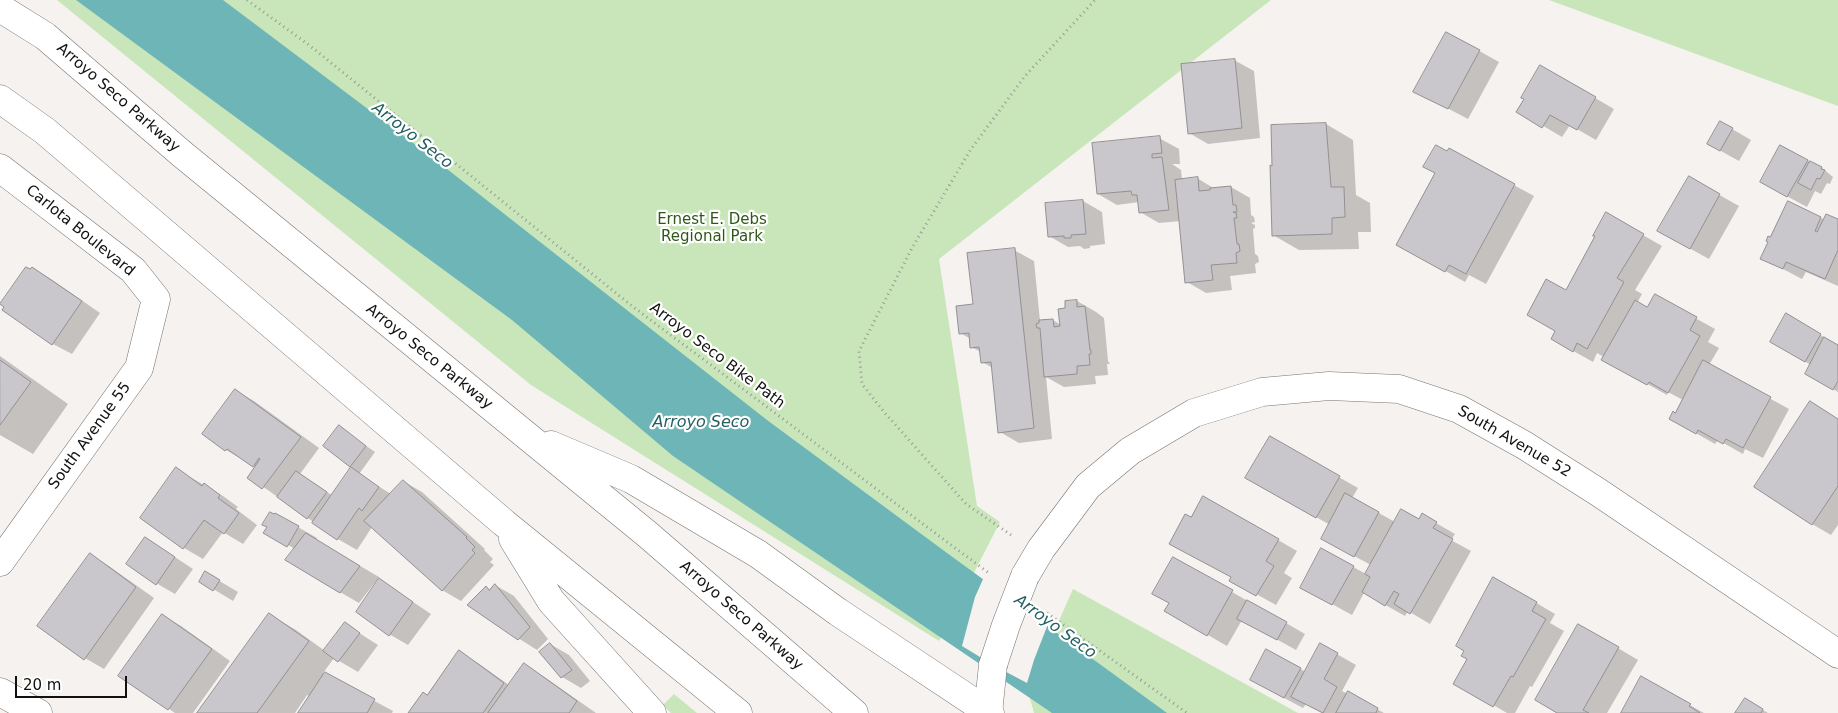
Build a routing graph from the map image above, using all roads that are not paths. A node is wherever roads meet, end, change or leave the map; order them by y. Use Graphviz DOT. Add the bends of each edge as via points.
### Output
graph roads {
  1 [pos="0,8"];
  2 [pos="0,99"];
  3 [pos="0,168"];
  4 [pos="156,299"];
  5 [pos="522,433"];
  6 [pos="504,523"];
  7 [pos="0,562"];
  8 [pos="1838,654"];
  9 [pos="0,692"];
  10 [pos="38,713"];
  11 [pos="652,713"];
  12 [pos="738,713"];
  13 [pos="854,713"];
  14 [pos="989,713"];
  1 -- 5 [label="main road, Arroyo Seco Parkway" via="46,36 182,154"];
  2 -- 6 [label="main road" via="45,131"];
  3 -- 4 [label="main road, Carlota Boulevard" via="133,270"];
  4 -- 7 [label="main road, South Avenue 55" via="139,368"];
  5 -- 13 [label="main road, Arroyo Seco Parkway" via="647,534"];
  5 -- 14 [label="main road" via="630,479 758,554"];
  6 -- 11 [label="main road" via="551,601"];
  6 -- 12 [label="main road"];
  8 -- 14 [label="main road, South Avenue 52, bridge" via="1598,492 1459,409 1399,389 1329,386 1262,392 1194,413 1130,451 1088,486 1025,576 993,665"];
  9 -- 10 [label="main road"];
}
